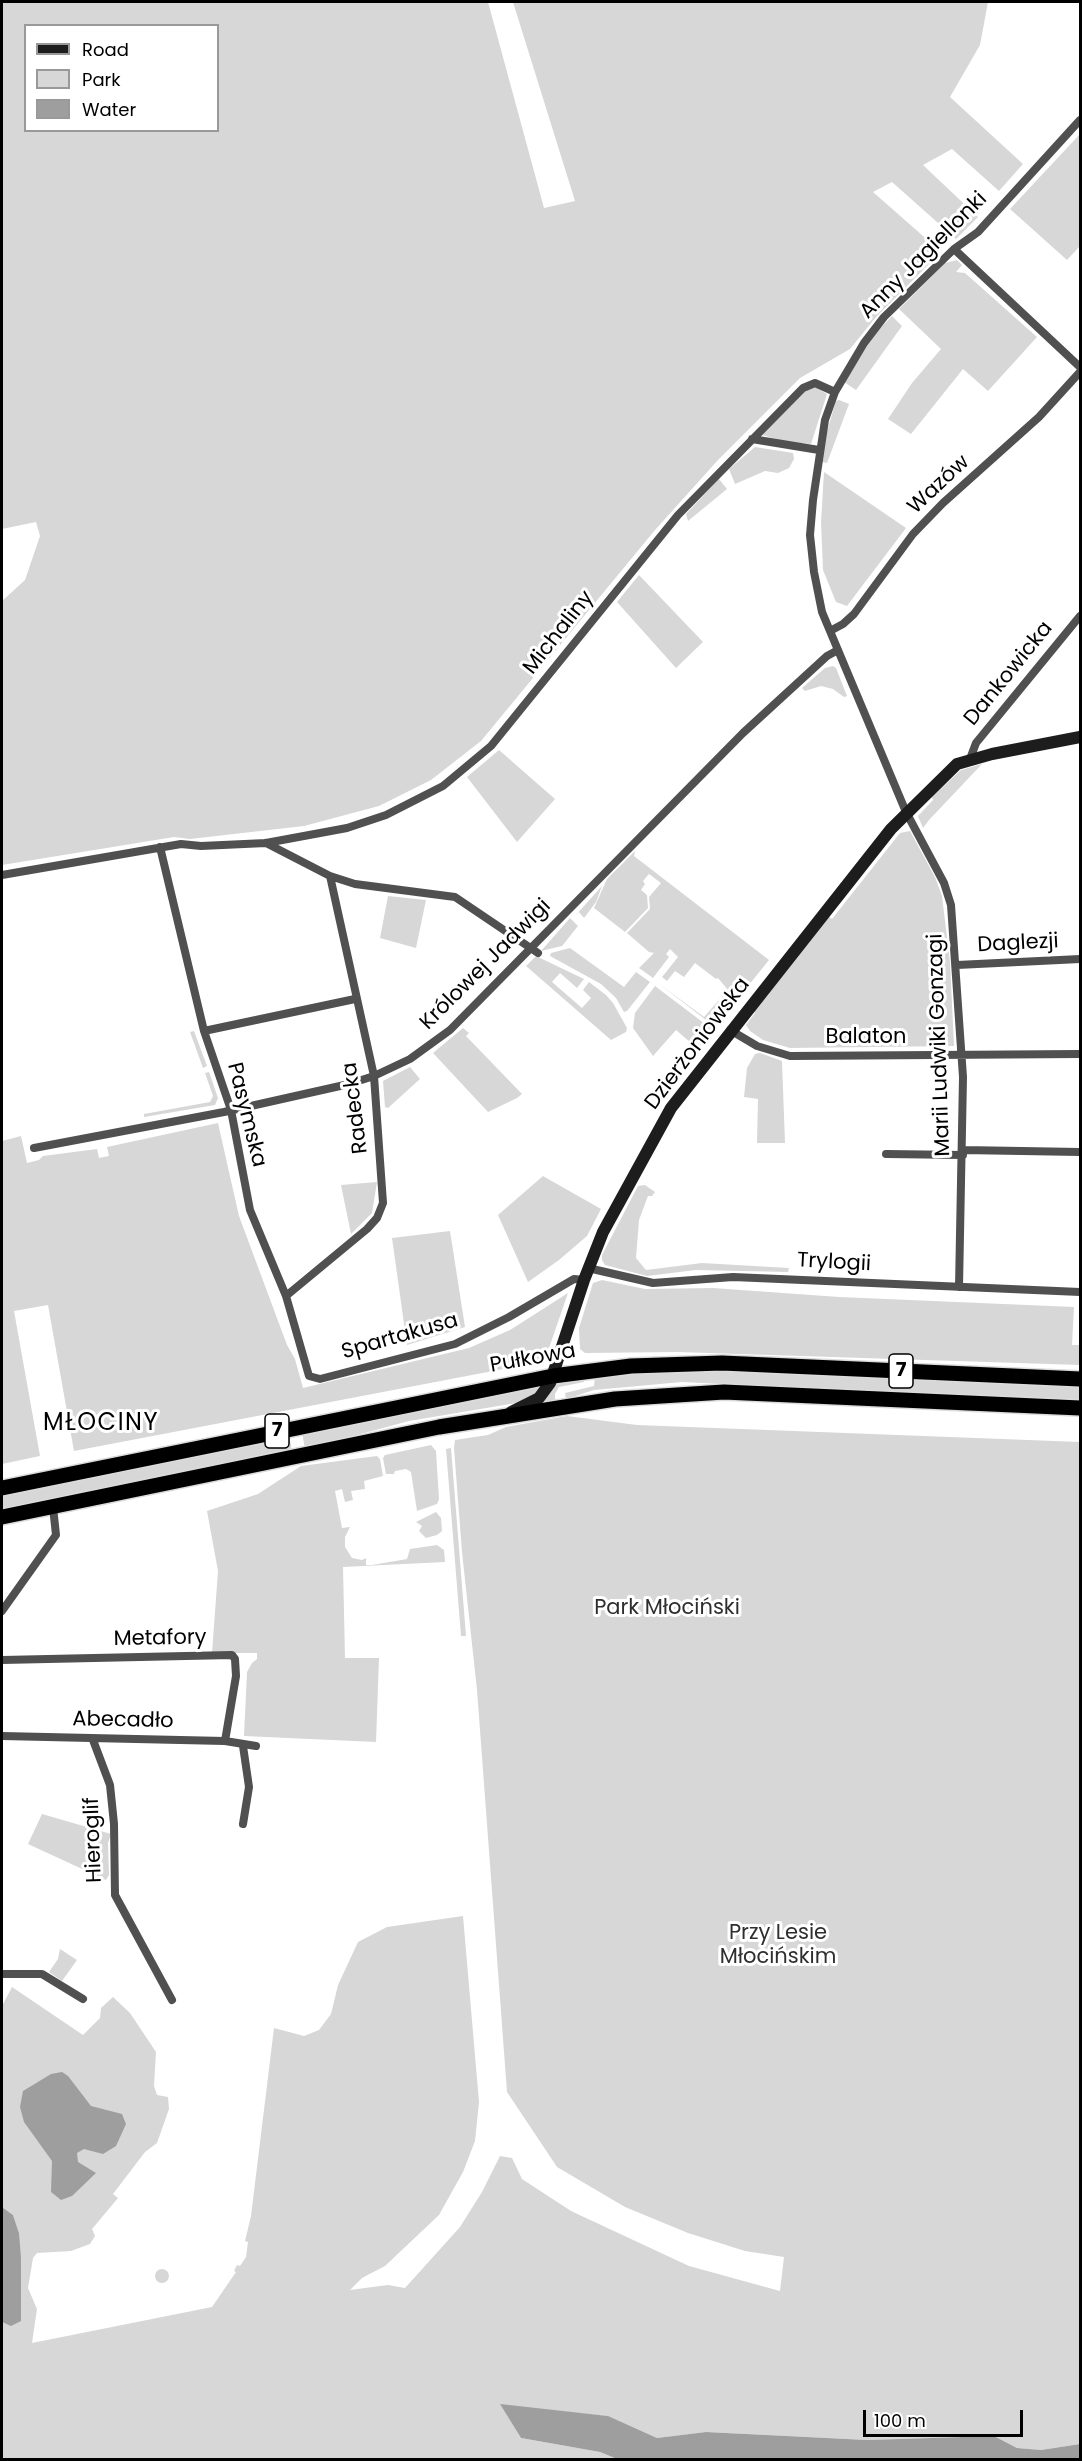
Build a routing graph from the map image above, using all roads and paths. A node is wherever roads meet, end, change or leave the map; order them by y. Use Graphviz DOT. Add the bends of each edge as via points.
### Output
graph roads {
  1 [pos="1080,120"];
  2 [pos="954,249"];
  3 [pos="1080,367"];
  4 [pos="1080,372"];
  5 [pos="835,392"];
  6 [pos="752,439"];
  7 [pos="819,450"];
  8 [pos="1080,616"];
  9 [pos="830,631"];
  10 [pos="838,650"];
  11 [pos="1080,737"];
  12 [pos="970,759"];
  13 [pos="906,812"];
  14 [pos="266,843"];
  15 [pos="160,847"];
  16 [pos="2,875"];
  17 [pos="330,876"];
  18 [pos="534,951"];
  19 [pos="1080,959"];
  20 [pos="957,965"];
  21 [pos="355,999"];
  22 [pos="730,1030"];
  23 [pos="204,1031"];
  24 [pos="1080,1054"];
  25 [pos="961,1055"];
  26 [pos="374,1076"];
  27 [pos="231,1110"];
  28 [pos="34,1148"];
  29 [pos="963,1152"];
  30 [pos="1080,1152"];
  31 [pos="886,1154"];
  32 [pos="588,1268"];
  33 [pos="584,1280"];
  34 [pos="959,1287"];
  35 [pos="1080,1292"];
  36 [pos="286,1296"];
  37 [pos="553,1376"];
  38 [pos="320,1378"];
  39 [pos="1080,1379"];
  40 [pos="1080,1408"];
  41 [pos="502,1417"];
  42 [pos="2,1488"];
  43 [pos="53,1507"];
  44 [pos="2,1517"];
  45 [pos="2,1611"];
  46 [pos="2,1660"];
  47 [pos="2,1736"];
  48 [pos="93,1740"];
  49 [pos="225,1741"];
  50 [pos="256,1746"];
  51 [pos="243,1748"];
  52 [pos="243,1824"];
  53 [pos="2,1974"];
  54 [pos="83,1999"];
  55 [pos="172,2000"];
  1 -- 2 [label="street, Anny Jagiellonki" via="978,232"];
  2 -- 3 [label="street"];
  2 -- 5 [label="street, Anny Jagiellonki" via="884,317 849,363"];
  4 -- 9 [label="street, Wazów" via="1039,417 921,526 848,620"];
  5 -- 6 [label="street, Michaliny" via="809,383"];
  5 -- 7 [label="street, Anny Jagiellonki"];
  6 -- 7 [label="street"];
  6 -- 14 [label="street, Michaliny" via="678,515 517,716 462,771 443,786 386,815 347,828"];
  7 -- 9 [label="street, Anny Jagiellonki" via="810,535 814,572"];
  8 -- 12 [label="street, Dankowicka" via="976,743"];
  9 -- 10 [label="street, Anny Jagiellonki"];
  10 -- 13 [label="street, Anny Jagiellonki"];
  10 -- 18 [label="street, Królowej Jadwigi" via="743,733"];
  11 -- 12 [label="street"];
  12 -- 13 [label="street, Dzierżoniowska" via="957,764"];
  13 -- 20 [label="street, Marii Ludwiki Gonzagi" via="949,897"];
  13 -- 22 [label="street, Dzierżoniowska"];
  14 -- 15 [label="street, Michaliny"];
  14 -- 17 [label="street"];
  15 -- 16 [label="street, Michaliny"];
  15 -- 23 [label="street, Pasymska"];
  17 -- 18 [label="street" via="379,888 455,897"];
  17 -- 21 [label="street, Radecka"];
  18 -- 26 [label="street, Królowej Jadwigi" via="450,1030 410,1059"];
  19 -- 20 [label="street, Daglezji"];
  20 -- 25 [label="street, Marii Ludwiki Gonzagi"];
  21 -- 23 [label="street"];
  21 -- 26 [label="street, Radecka"];
  22 -- 25 [label="street, Balaton" via="757,1046 790,1056"];
  22 -- 32 [label="street, Dzierżoniowska" via="671,1108 603,1232"];
  23 -- 27 [label="street, Pasymska"];
  24 -- 25 [label="street, Balaton"];
  25 -- 29 [label="street, Marii Ludwiki Gonzagi"];
  26 -- 27 [label="street, Królowej Jadwigi"];
  26 -- 36 [label="street, Radecka" via="381,1209 367,1229"];
  27 -- 28 [label="street, Królowej Jadwigi"];
  27 -- 36 [label="street, Pasymska" via="250,1210"];
  29 -- 30 [label="street"];
  29 -- 31 [label="street"];
  29 -- 34 [label="street, Marii Ludwiki Gonzagi"];
  32 -- 33 [label="street, Dzierżoniowska"];
  32 -- 34 [label="street, Trylogii" via="653,1283 733,1277"];
  33 -- 37 [label="street, Dzierżoniowska"];
  33 -- 38 [label="street, Spartakusa" via="574,1279 454,1344"];
  34 -- 35 [label="street, Trylogii"];
  36 -- 38 [label="street, Pasymska" via="306,1371 312,1378"];
  37 -- 39 [label="highway, Pułkowa / 7" via="631,1366 722,1363"];
  37 -- 41 [label="street, Dzierżoniowska" via="539,1398"];
  37 -- 42 [label="highway, Pułkowa / 7"];
  40 -- 41 [label="highway, 7" via="705,1392 615,1399"];
  41 -- 43 [label="highway, 7"];
  43 -- 44 [label="highway, 7"];
  43 -- 45 [label="street" via="56,1535"];
  46 -- 49 [label="street, Metafory" via="232,1655 236,1676"];
  47 -- 48 [label="street, Abecadło"];
  48 -- 49 [label="street, Abecadło"];
  48 -- 55 [label="street, Hieroglif" via="110,1785 115,1895"];
  49 -- 51 [label="street, Abecadło"];
  50 -- 51 [label="street, Abecadło"];
  51 -- 52 [label="street" via="249,1787"];
  53 -- 54 [label="street" via="40,1973"];
}
